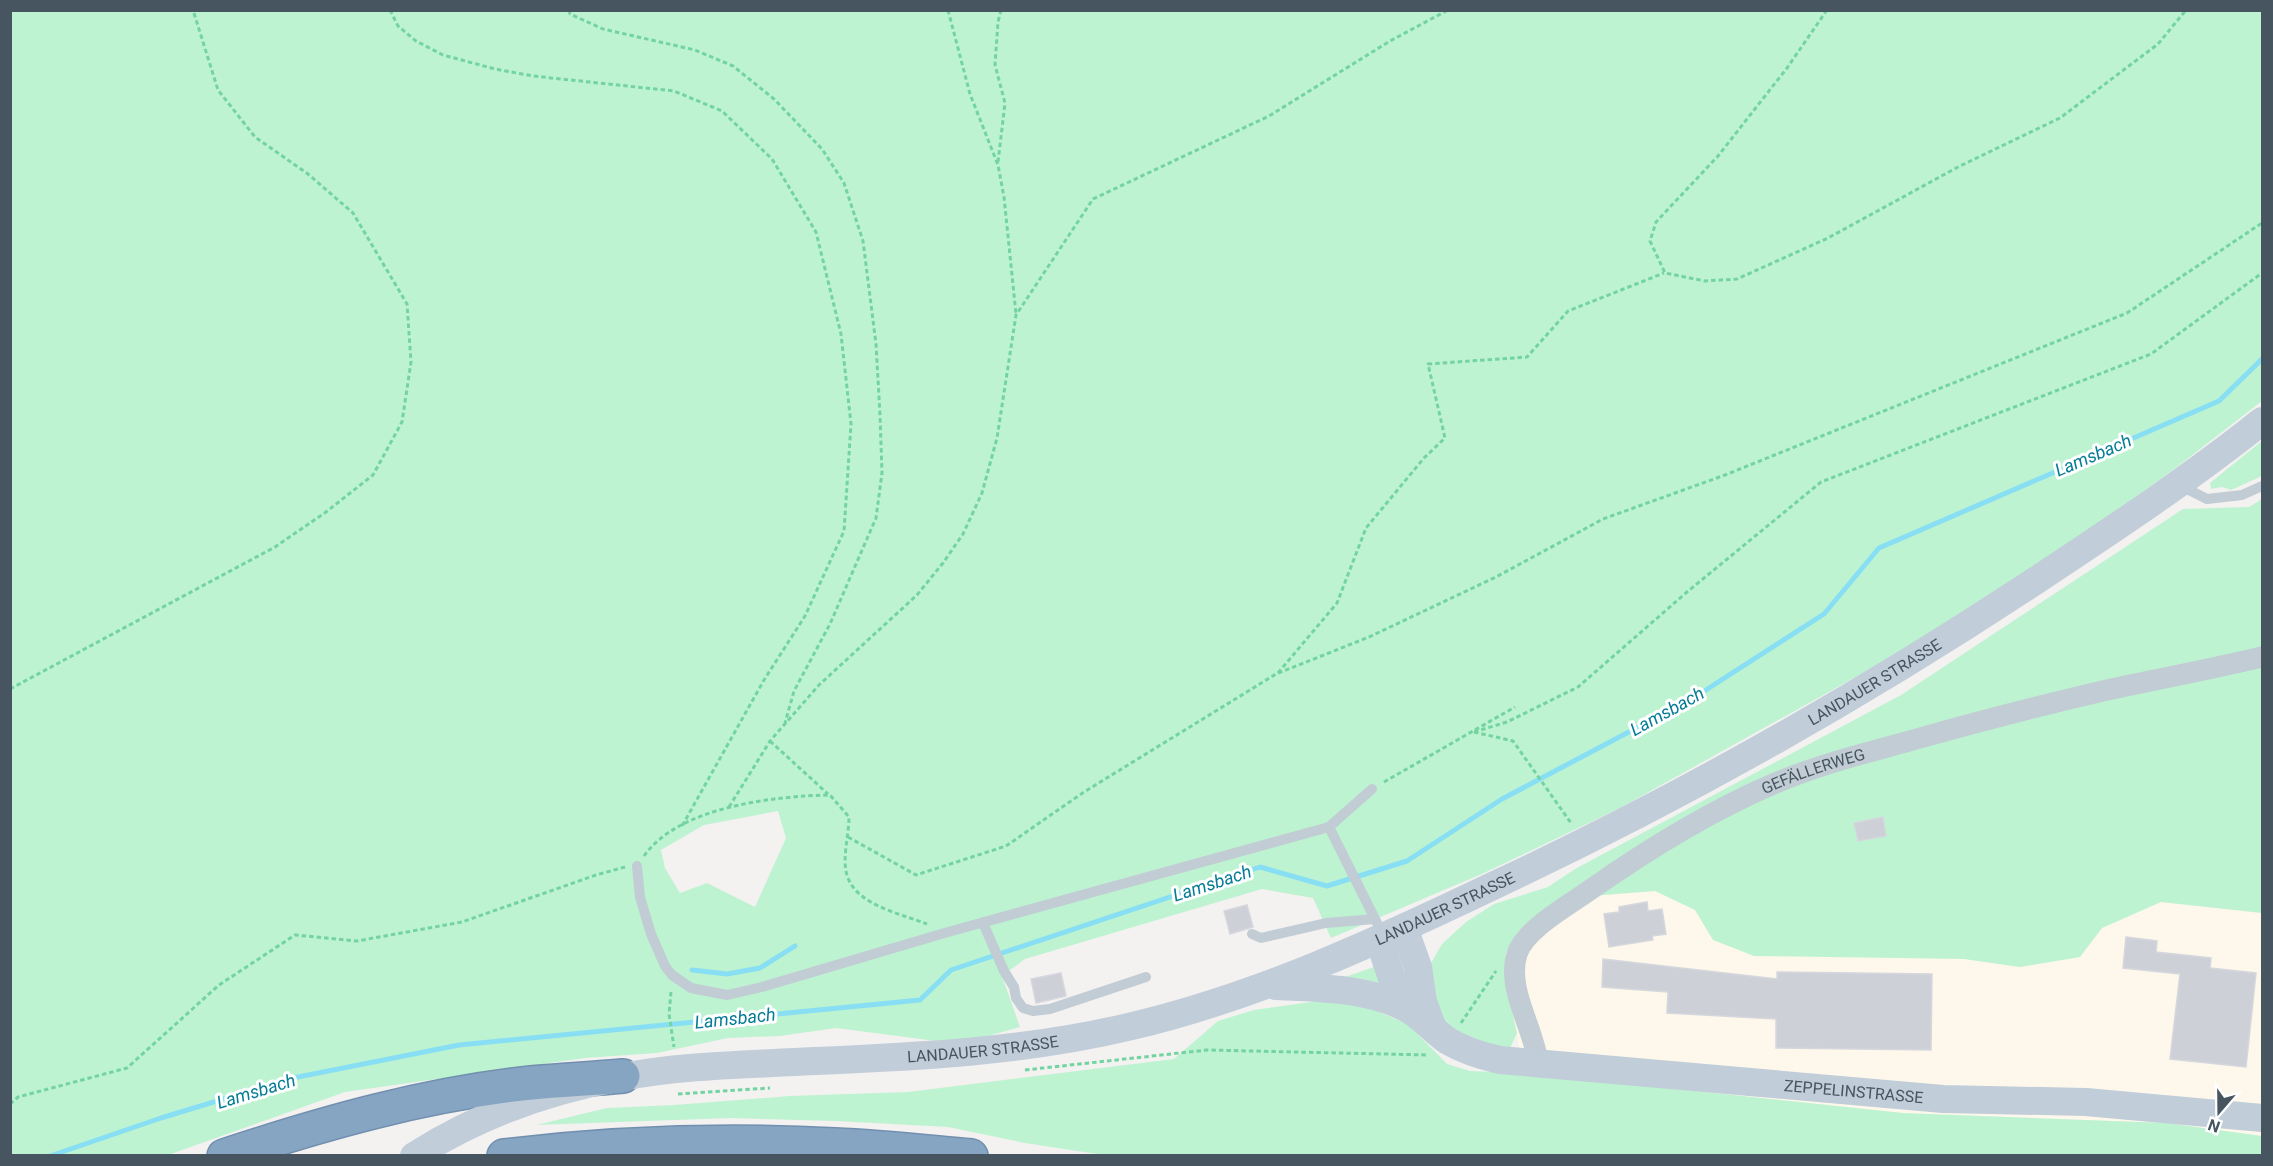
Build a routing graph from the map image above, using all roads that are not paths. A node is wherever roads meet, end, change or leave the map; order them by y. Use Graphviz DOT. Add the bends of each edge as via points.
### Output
graph roads {
  1 [pos="2262,421"];
  2 [pos="2179,485"];
  3 [pos="2262,486"];
  4 [pos="2262,657"];
  5 [pos="1372,789"];
  6 [pos="1329,826"];
  7 [pos="637,866"];
  8 [pos="983,923"];
  9 [pos="1385,931"];
  10 [pos="1252,934"];
  11 [pos="1146,977"];
  12 [pos="1265,986"];
  13 [pos="1405,1007"];
  14 [pos="1440,1034"];
  15 [pos="1538,1062"];
  16 [pos="623,1076"];
  17 [pos="2262,1118"];
  18 [pos="224,1155"];
  19 [pos="414,1155"];
  20 [pos="504,1155"];
  21 [pos="971,1155"];
  1 -- 2 [label="main road, LANDAUER STRASSE"];
  2 -- 3 [label="lane" via="2207,499 2242,495"];
  2 -- 9 [label="main road, LANDAUER STRASSE" via="1998,606 1808,722 1586,842"];
  4 -- 15 [label="street, GEFÄLLERWEG" via="2011,714 1852,757 1773,784 1715,811 1630,863 1538,927 1523,943 1517,952 1516,985 1535,1040"];
  5 -- 6 [label="lane"];
  6 -- 8 [label="lane"];
  6 -- 9 [label="lane"];
  7 -- 8 [label="lane" via="640,897 665,966 691,988 727,995"];
  8 -- 11 [label="lane" via="1023,1008 1050,1010"];
  9 -- 10 [label="lane" via="1326,923 1261,938"];
  9 -- 12 [label="main road, LANDAUER STRASSE"];
  9 -- 13 [label="main road" via="1396,990"];
  9 -- 14 [label="main road" via="1418,967 1423,1002"];
  12 -- 13 [label="main road" via="1368,994"];
  12 -- 16 [label="main road, LANDAUER STRASSE" via="1126,1028 1062,1040 908,1057"];
  13 -- 14 [label="main road, ZEPPELINSTRASSE"];
  14 -- 15 [label="main road, ZEPPELINSTRASSE" via="1474,1054"];
  15 -- 17 [label="main road, ZEPPELINSTRASSE" via="1943,1100 2086,1102"];
  16 -- 18 [label="highway" via="461,1093 365,1113"];
  16 -- 19 [label="main road, LANDAUER STRASSE" via="493,1114"];
  20 -- 21 [label="highway" via="707,1142 835,1145"];
}
